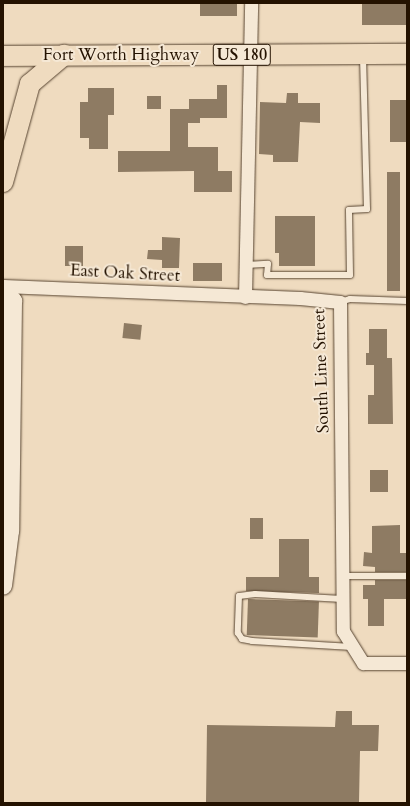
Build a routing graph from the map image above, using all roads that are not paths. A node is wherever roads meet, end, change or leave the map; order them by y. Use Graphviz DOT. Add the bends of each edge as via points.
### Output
graph roads {
  1 [pos="251,3"];
  2 [pos="251,54"];
  3 [pos="363,54"];
  4 [pos="407,54"];
  5 [pos="3,56"];
  6 [pos="64,56"];
  7 [pos="3,182"];
  8 [pos="246,265"];
  9 [pos="3,286"];
  10 [pos="3,289"];
  11 [pos="245,297"];
  12 [pos="407,301"];
  13 [pos="340,302"];
  14 [pos="342,576"];
  15 [pos="407,576"];
  16 [pos="3,586"];
  17 [pos="342,599"];
  18 [pos="354,647"];
  19 [pos="407,663"];
  1 -- 2 [label="street"];
  2 -- 3 [label="main road, Fort Worth Highway / US 180"];
  2 -- 6 [label="main road, Fort Worth Highway / US 180"];
  2 -- 8 [label="street"];
  3 -- 4 [label="main road, Fort Worth Highway / US 180"];
  3 -- 8 [label="lane" via="367,209 349,210 350,275 267,275 268,264"];
  5 -- 6 [label="main road, Fort Worth Highway / US 180"];
  6 -- 7 [label="main road" via="30,84"];
  8 -- 11 [label="street"];
  9 -- 11 [label="street, East Oak Street"];
  10 -- 16 [label="main road" via="13,301 13,309 10,531"];
  11 -- 13 [label="street, South Line Street"];
  12 -- 13 [label="lane" via="350,299"];
  13 -- 14 [label="street, South Line Street"];
  14 -- 15 [label="lane"];
  14 -- 17 [label="street, South Line Street"];
  17 -- 18 [label="street, South Line Street" via="343,631"];
  17 -- 18 [label="lane" via="255,594 239,596 238,633 242,639 252,641"];
  18 -- 19 [label="street" via="363,663"];
}
